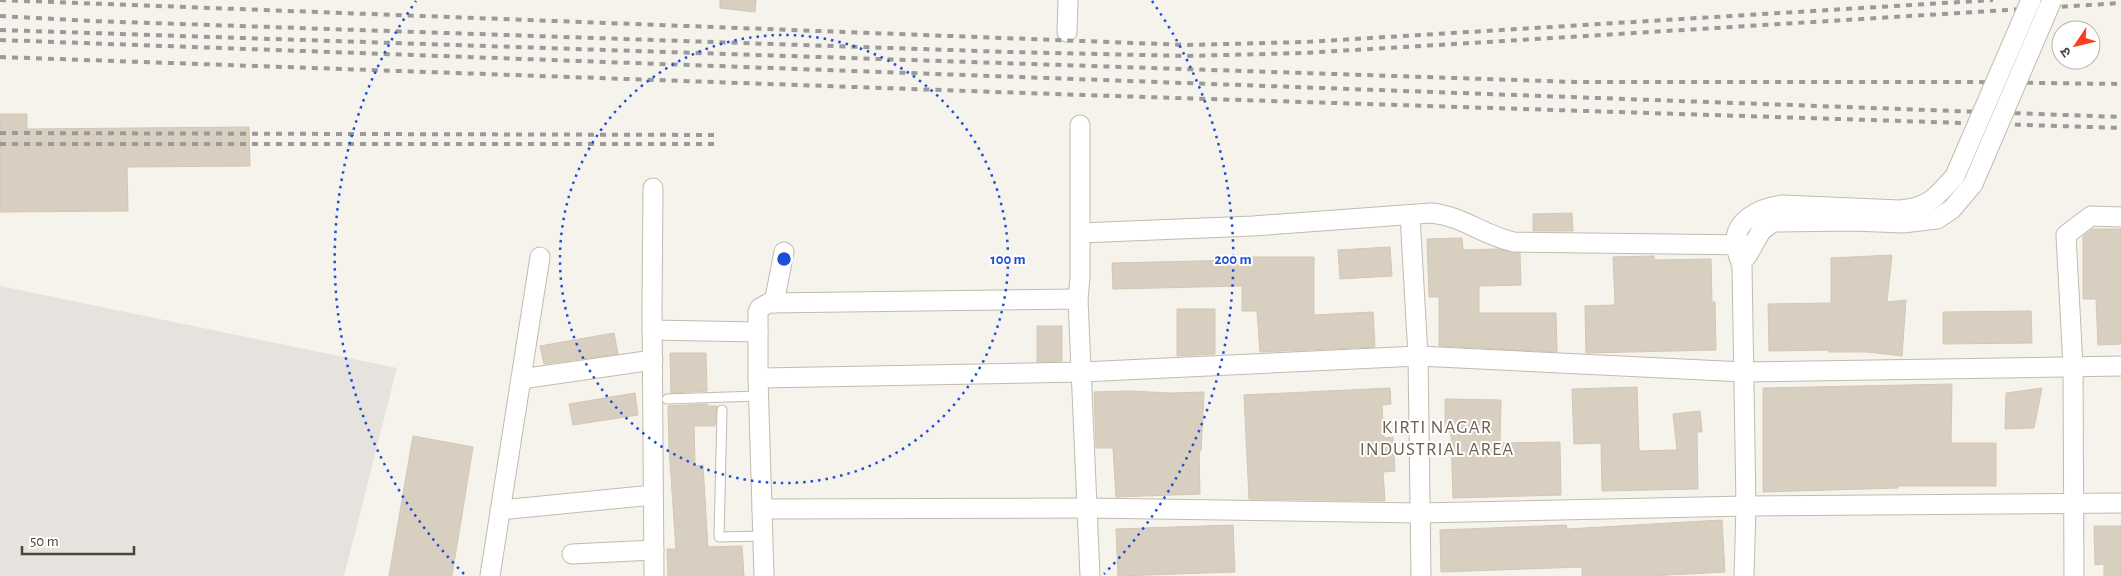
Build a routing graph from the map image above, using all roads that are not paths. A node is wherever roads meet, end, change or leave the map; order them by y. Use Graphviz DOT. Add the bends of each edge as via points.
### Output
graph roads {
  1 [pos="1068,0"];
  2 [pos="2032,0"];
  3 [pos="2052,0"];
  4 [pos="1067,32"];
  5 [pos="1080,125"];
  6 [pos="653,188"];
  7 [pos="1410,215"];
  8 [pos="2121,217"];
  9 [pos="1080,232"];
  10 [pos="1744,245"];
  11 [pos="784,252"];
  12 [pos="540,257"];
  13 [pos="1078,299"];
  14 [pos="774,303"];
  15 [pos="652,330"];
  16 [pos="758,332"];
  17 [pos="1418,356"];
  18 [pos="652,360"];
  19 [pos="2073,366"];
  20 [pos="2121,366"];
  21 [pos="1082,372"];
  22 [pos="1744,372"];
  23 [pos="521,379"];
  24 [pos="758,387"];
  25 [pos="667,399"];
  26 [pos="722,410"];
  27 [pos="654,495"];
  28 [pos="2121,503"];
  29 [pos="2072,504"];
  30 [pos="1746,506"];
  31 [pos="1087,508"];
  32 [pos="762,509"];
  33 [pos="500,510"];
  34 [pos="1421,513"];
  35 [pos="763,536"];
  36 [pos="654,550"];
  37 [pos="572,554"];
  38 [pos="490,576"];
  39 [pos="654,576"];
  40 [pos="764,576"];
  41 [pos="1090,576"];
  42 [pos="1421,576"];
  43 [pos="1744,576"];
  44 [pos="2074,576"];
  1 -- 4 [label="street"];
  2 -- 10 [label="street, bridge" via="1955,176 1938,196 1919,208 1900,210 1782,205 1766,208 1751,214 1737,233"];
  3 -- 10 [label="street, bridge" via="1973,184 1952,209 1937,219 1903,224 1773,222"];
  5 -- 9 [label="street"];
  6 -- 15 [label="street"];
  7 -- 9 [label="street" via="1253,226"];
  7 -- 10 [label="street" via="1431,213 1454,217 1514,242"];
  7 -- 17 [label="street"];
  8 -- 19 [label="street" via="2092,216 2066,235"];
  9 -- 13 [label="street"];
  10 -- 22 [label="street"];
  11 -- 14 [label="street"];
  12 -- 23 [label="street"];
  13 -- 14 [label="street"];
  13 -- 21 [label="street"];
  14 -- 16 [label="street" via="760,308"];
  15 -- 16 [label="street"];
  15 -- 18 [label="street"];
  16 -- 24 [label="street"];
  17 -- 21 [label="street"];
  17 -- 22 [label="street"];
  17 -- 34 [label="street"];
  18 -- 23 [label="street"];
  18 -- 27 [label="street"];
  19 -- 20 [label="street"];
  19 -- 22 [label="street"];
  19 -- 29 [label="street"];
  21 -- 24 [label="street"];
  21 -- 31 [label="street"];
  22 -- 30 [label="street"];
  23 -- 33 [label="street"];
  24 -- 25 [label="lane"];
  24 -- 32 [label="street"];
  26 -- 35 [label="lane" via="719,538"];
  27 -- 33 [label="street"];
  27 -- 36 [label="street"];
  28 -- 29 [label="street"];
  29 -- 30 [label="street"];
  29 -- 44 [label="street"];
  30 -- 34 [label="street"];
  30 -- 43 [label="street"];
  31 -- 32 [label="street"];
  31 -- 34 [label="street"];
  31 -- 41 [label="street"];
  32 -- 35 [label="street"];
  33 -- 38 [label="street"];
  34 -- 42 [label="street"];
  35 -- 40 [label="street"];
  36 -- 37 [label="street"];
  36 -- 39 [label="street"];
}
